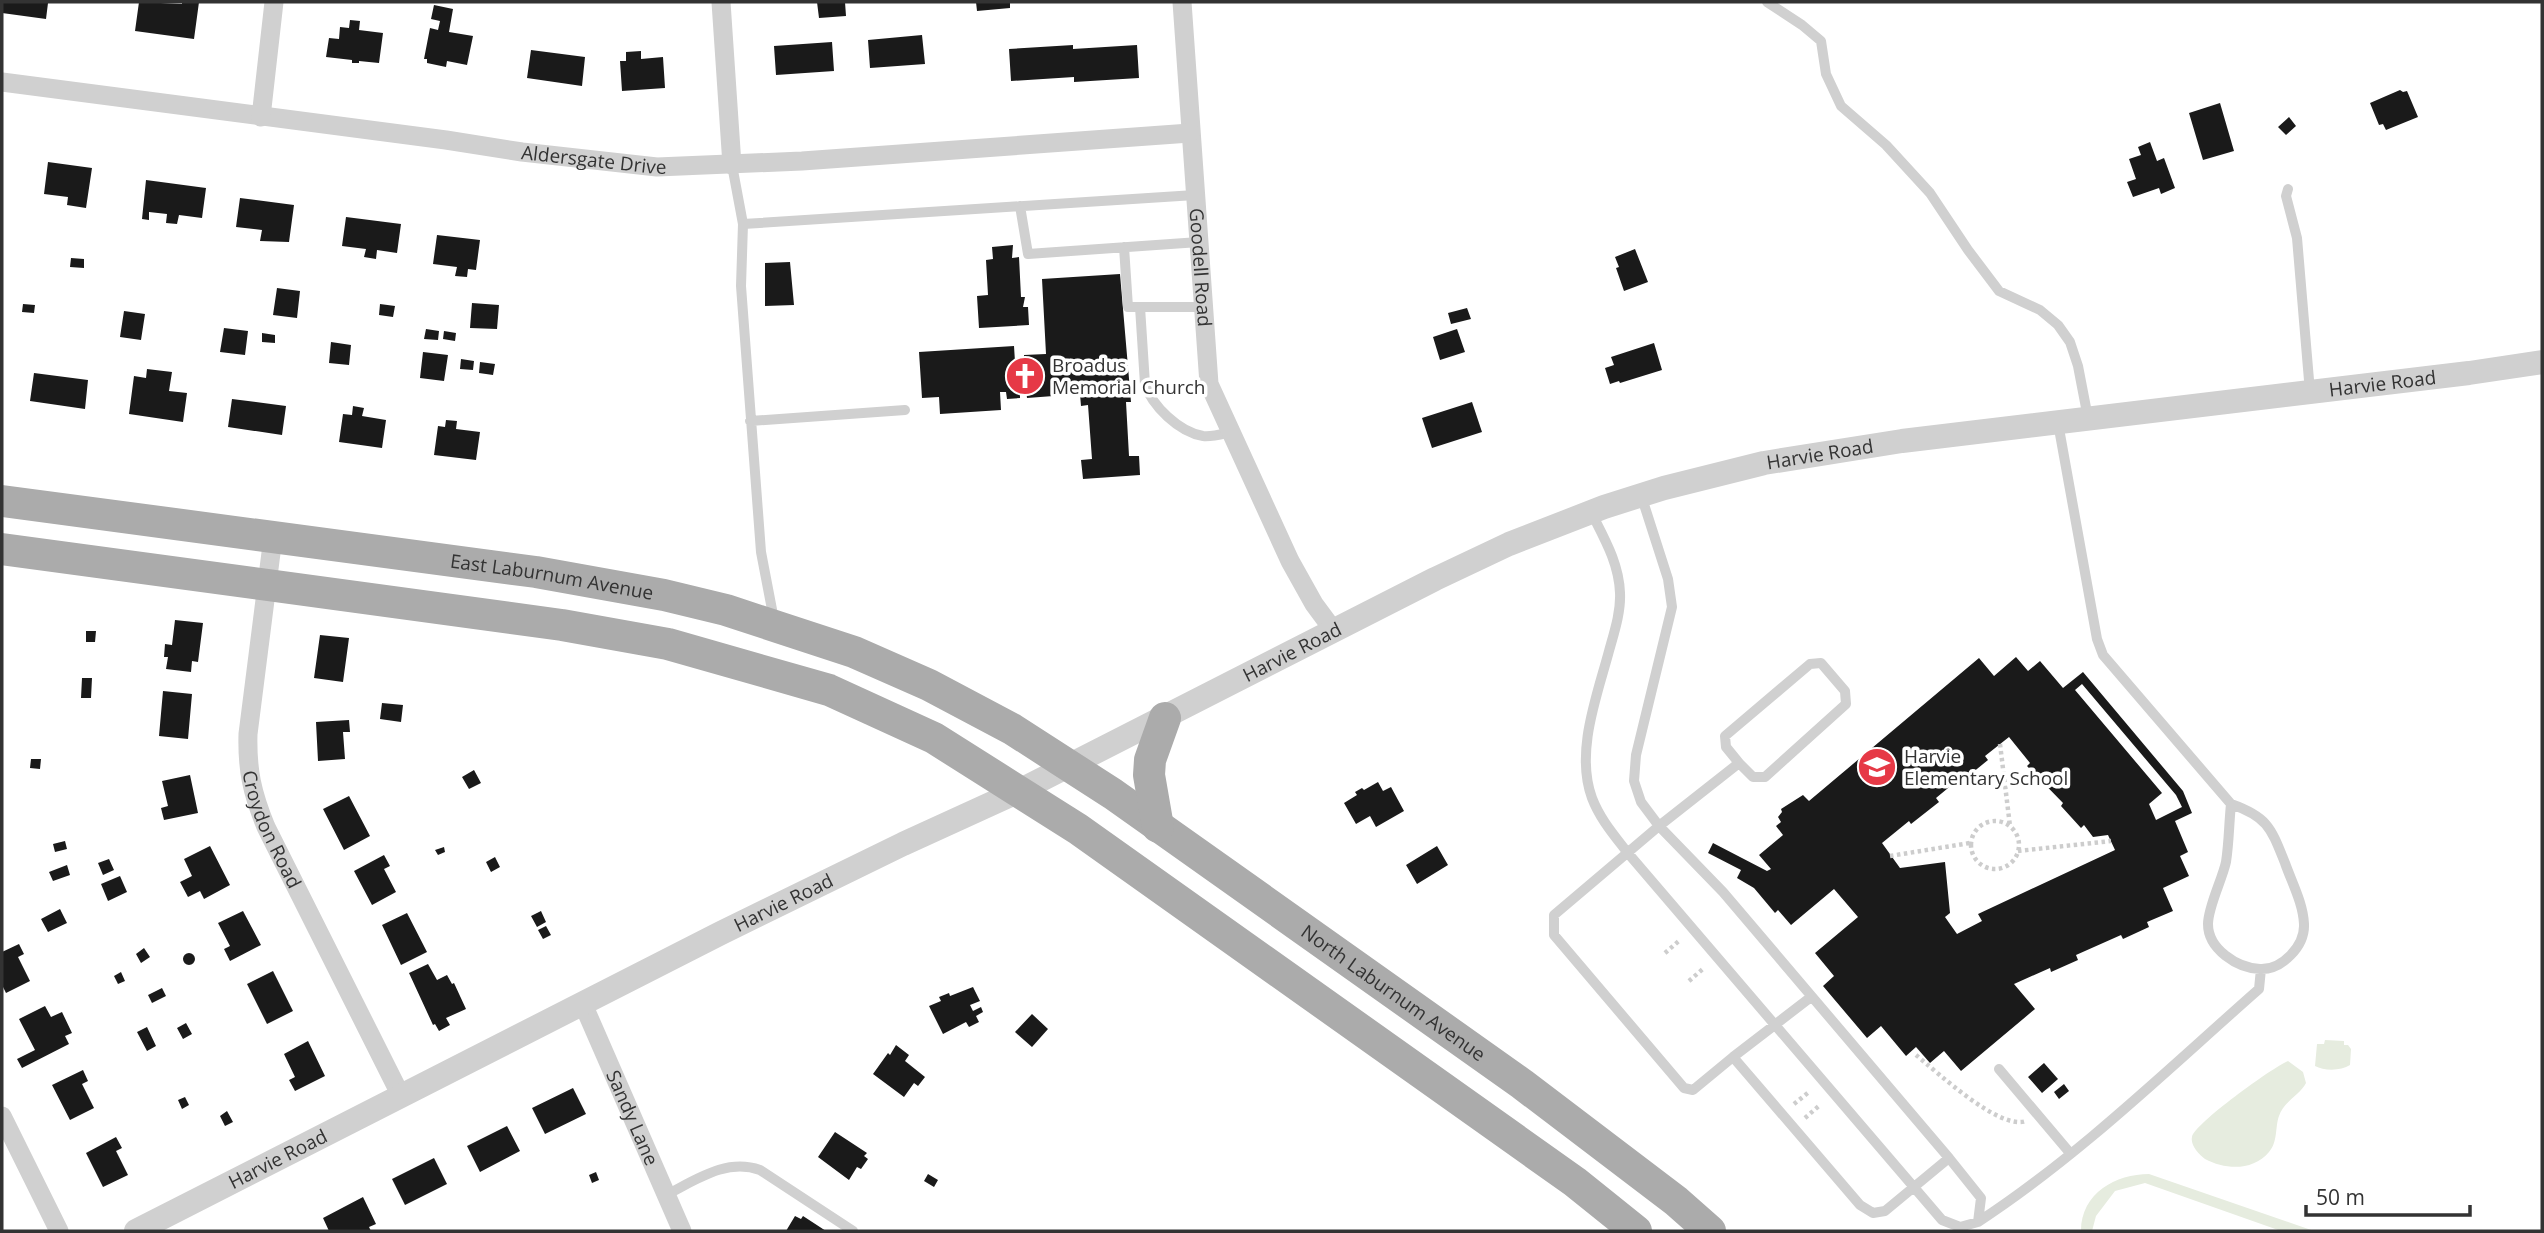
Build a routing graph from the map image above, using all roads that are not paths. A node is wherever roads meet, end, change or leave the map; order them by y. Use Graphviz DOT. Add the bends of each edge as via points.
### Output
graph roads {
  1 [pos="274,2"];
  2 [pos="721,2"];
  3 [pos="1182,2"];
  4 [pos="1767,2"];
  5 [pos="2,82"];
  6 [pos="261,117"];
  7 [pos="1190,133"];
  8 [pos="733,165"];
  9 [pos="2288,189"];
  10 [pos="1195,195"];
  11 [pos="1020,206"];
  12 [pos="743,224"];
  13 [pos="1199,242"];
  14 [pos="1124,247"];
  15 [pos="1140,307"];
  16 [pos="1204,307"];
  17 [pos="2542,362"];
  18 [pos="2310,393"];
  19 [pos="905,410"];
  20 [pos="2088,419"];
  21 [pos="750,421"];
  22 [pos="2058,423"];
  23 [pos="1231,432"];
  24 [pos="1641,495"];
  25 [pos="2,501"];
  26 [pos="1591,512"];
  27 [pos="273,537"];
  28 [pos="2,549"];
  29 [pos="267,585"];
  30 [pos="775,624"];
  31 [pos="1334,631"];
  32 [pos="1165,718"];
  33 [pos="1739,763"];
  34 [pos="1068,766"];
  35 [pos="1019,791"];
  36 [pos="2231,804"];
  37 [pos="1659,826"];
  38 [pos="1158,827"];
  39 [pos="1627,852"];
  40 [pos="2261,969"];
  41 [pos="1811,997"];
  42 [pos="583,1004"];
  43 [pos="1775,1025"];
  44 [pos="1733,1057"];
  45 [pos="1999,1069"];
  46 [pos="401,1097"];
  47 [pos="2,1116"];
  48 [pos="2070,1153"];
  49 [pos="1949,1158"];
  50 [pos="1914,1187"];
  51 [pos="666,1195"];
  52 [pos="1978,1222"];
  53 [pos="59,1231"];
  54 [pos="136,1231"];
  55 [pos="682,1231"];
  56 [pos="853,1231"];
  57 [pos="1636,1231"];
  58 [pos="1710,1231"];
  1 -- 6 [label="street"];
  2 -- 8 [label="street"];
  3 -- 7 [label="street, Goodell Road"];
  4 -- 20 [label="lane" via="1821,41 1826,74 1841,106 1886,145 1930,193 1999,291 2040,310 2058,325 2074,354"];
  5 -- 6 [label="street, Aldersgate Drive"];
  6 -- 8 [label="street, Aldersgate Drive" via="613,163"];
  7 -- 8 [label="street, Aldersgate Drive"];
  7 -- 10 [label="street, Goodell Road"];
  8 -- 12 [label="lane"];
  9 -- 18 [label="lane" via="2297,238"];
  10 -- 11 [label="lane"];
  10 -- 13 [label="street, Goodell Road"];
  11 -- 12 [label="lane"];
  11 -- 14 [label="lane" via="1028,254"];
  12 -- 21 [label="lane" via="741,286"];
  13 -- 14 [label="lane"];
  13 -- 16 [label="street, Goodell Road"];
  14 -- 15 [label="lane" via="1128,307"];
  15 -- 16 [label="lane"];
  15 -- 23 [label="lane" via="1148,393 1192,433"];
  16 -- 23 [label="street, Goodell Road" via="1209,384"];
  17 -- 18 [label="street, Harvie Road"];
  18 -- 20 [label="street, Harvie Road"];
  19 -- 21 [label="lane"];
  20 -- 22 [label="street, Harvie Road"];
  21 -- 30 [label="lane" via="761,552"];
  22 -- 24 [label="street, Harvie Road" via="1764,463"];
  22 -- 36 [label="lane" via="2103,655"];
  23 -- 31 [label="street, Goodell Road" via="1290,561"];
  24 -- 26 [label="street, Harvie Road"];
  24 -- 37 [label="lane" via="1668,579 1672,607 1636,755 1634,781 1641,802"];
  25 -- 27 [label="main road, East Laburnum Avenue"];
  26 -- 31 [label="street, Harvie Road" via="1509,544"];
  26 -- 39 [label="lane" via="1617,567 1620,595 1592,715 1586,774 1603,820"];
  27 -- 29 [label="street, Croydon Road"];
  27 -- 30 [label="main road, East Laburnum Avenue" via="536,572 664,595"];
  28 -- 29 [label="main road"];
  29 -- 35 [label="main road" via="562,625 668,644 753,667 829,690 934,738"];
  29 -- 46 [label="street, Croydon Road" via="248,734 253,794"];
  30 -- 34 [label="main road, East Laburnum Avenue" via="929,685 1012,729"];
  31 -- 32 [label="street, Harvie Road"];
  32 -- 34 [label="street, Harvie Road"];
  32 -- 38 [label="main road" via="1149,775"];
  33 -- 33 [label="lane" via="1726,747 1725,736 1810,664 1821,663 1845,691 1846,705 1765,777 1754,776"];
  33 -- 37 [label="lane"];
  34 -- 35 [label="street, Harvie Road"];
  34 -- 38 [label="main road, North Laburnum Avenue"];
  35 -- 42 [label="street, Harvie Road"];
  35 -- 57 [label="main road" via="1241,943 1575,1182"];
  36 -- 40 [label="lane" via="2226,862 2208,924 2214,942 2230,960"];
  36 -- 40 [label="lane" via="2253,812 2272,830 2304,926 2300,944 2286,960"];
  37 -- 39 [label="lane"];
  37 -- 41 [label="lane" via="1723,892"];
  38 -- 58 [label="main road, North Laburnum Avenue" via="1533,1092"];
  39 -- 43 [label="lane"];
  39 -- 44 [label="lane" via="1555,915 1554,935 1684,1088 1692,1090"];
  40 -- 48 [label="lane" via="2259,989"];
  41 -- 43 [label="lane"];
  41 -- 49 [label="lane"];
  42 -- 46 [label="street, Harvie Road"];
  42 -- 51 [label="street, Sandy Lane"];
  43 -- 44 [label="lane"];
  43 -- 50 [label="lane"];
  44 -- 50 [label="lane" via="1860,1205 1873,1213 1885,1210"];
  45 -- 48 [label="lane"];
  46 -- 54 [label="street, Harvie Road"];
  47 -- 53 [label="street"];
  48 -- 52 [label="lane"];
  49 -- 50 [label="lane"];
  49 -- 52 [label="lane" via="1981,1198"];
  50 -- 52 [label="lane" via="1942,1220 1960,1227"];
  51 -- 55 [label="street, Sandy Lane"];
  51 -- 56 [label="lane" via="719,1169 747,1166"];
}
